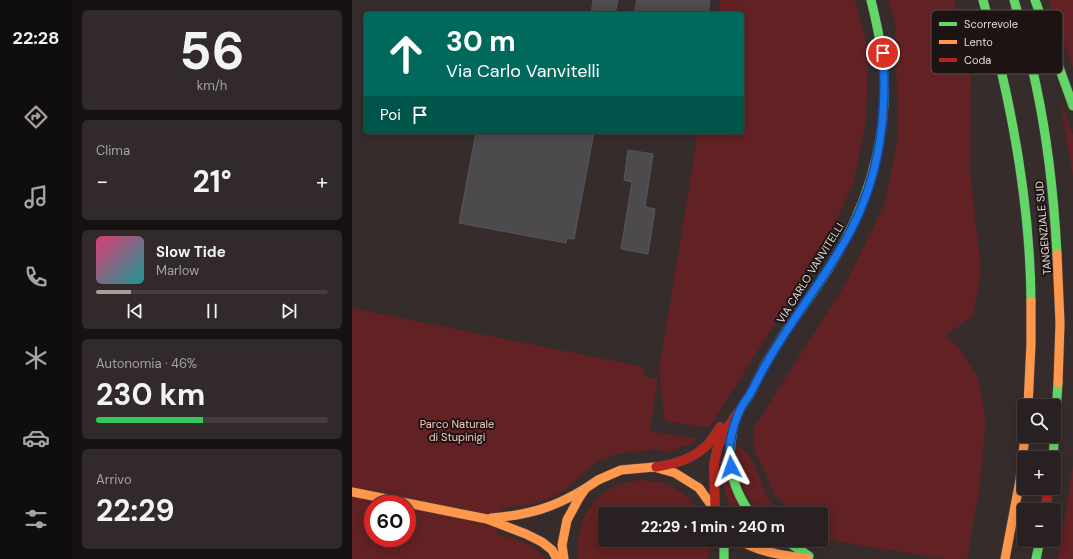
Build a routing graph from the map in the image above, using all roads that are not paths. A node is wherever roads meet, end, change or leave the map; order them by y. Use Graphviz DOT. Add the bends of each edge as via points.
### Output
graph roads {
  1 [pos="871,0"];
  2 [pos="983,0"];
  3 [pos="1014,0"];
  4 [pos="1035,0"];
  5 [pos="986,10"];
  6 [pos="1017,10"];
  7 [pos="1039,10"];
  8 [pos="1003,74"];
  9 [pos="1033,74"];
  10 [pos="1062,74"];
  11 [pos="1073,106"];
  12 [pos="764,366"];
  13 [pos="1028,399"];
  14 [pos="740,409"];
  15 [pos="1024,443"];
  16 [pos="1053,451"];
  17 [pos="654,467"];
  18 [pos="586,488"];
  19 [pos="352,492"];
  20 [pos="712,507"];
  21 [pos="716,507"];
  22 [pos="746,507"];
  23 [pos="487,519"];
  24 [pos="724,547"];
  25 [pos="751,547"];
  26 [pos="796,547"];
  27 [pos="1039,547"];
  28 [pos="557,559"];
  29 [pos="564,559"];
  30 [pos="724,559"];
  31 [pos="808,559"];
  32 [pos="814,559"];
  33 [pos="1005,559"];
  34 [pos="1036,559"];
  1 -- 12 [label="main road, VIA CARLO VANVITELLI" via="881,46 884,79 881,137 874,170 859,213 844,243"];
  2 -- 5 [label="main road, TANGENZIALE SUD"];
  3 -- 6 [label="main road, TANGENZIALE SUD"];
  4 -- 7 [label="main road"];
  8 -- 13 [label="main road, TANGENZIALE SUD" via="1019,156 1030,258"];
  9 -- 16 [label="main road, TANGENZIALE SUD" via="1039,98 1055,207 1059,265 1057,416"];
  10 -- 11 [label="main road"];
  12 -- 14 [label="main road, VIA CARLO VANVITELLI"];
  12 -- 17 [label="main road, VIA CARLO VANVITELLI" via="746,386 707,444 684,460"];
  14 -- 21 [label="main road, VIA CARLO VANVITELLI" via="722,439 715,459"];
  14 -- 22 [label="main road" via="730,443 730,454 734,482"];
  15 -- 33 [label="main road"];
  17 -- 18 [label="main road, VIA CARLO VANVITELLI" via="621,470"];
  17 -- 20 [label="main road" via="675,473 698,488"];
  18 -- 23 [label="main road, VIA CARLO VANVITELLI" via="558,505 541,511"];
  18 -- 29 [label="main road" via="567,520 562,545"];
  19 -- 23 [label="main road"];
  23 -- 28 [label="main road" via="542,542 552,550"];
  24 -- 30 [label="main road"];
  25 -- 31 [label="main road"];
  26 -- 32 [label="main road"];
  27 -- 34 [label="main road"];
}
